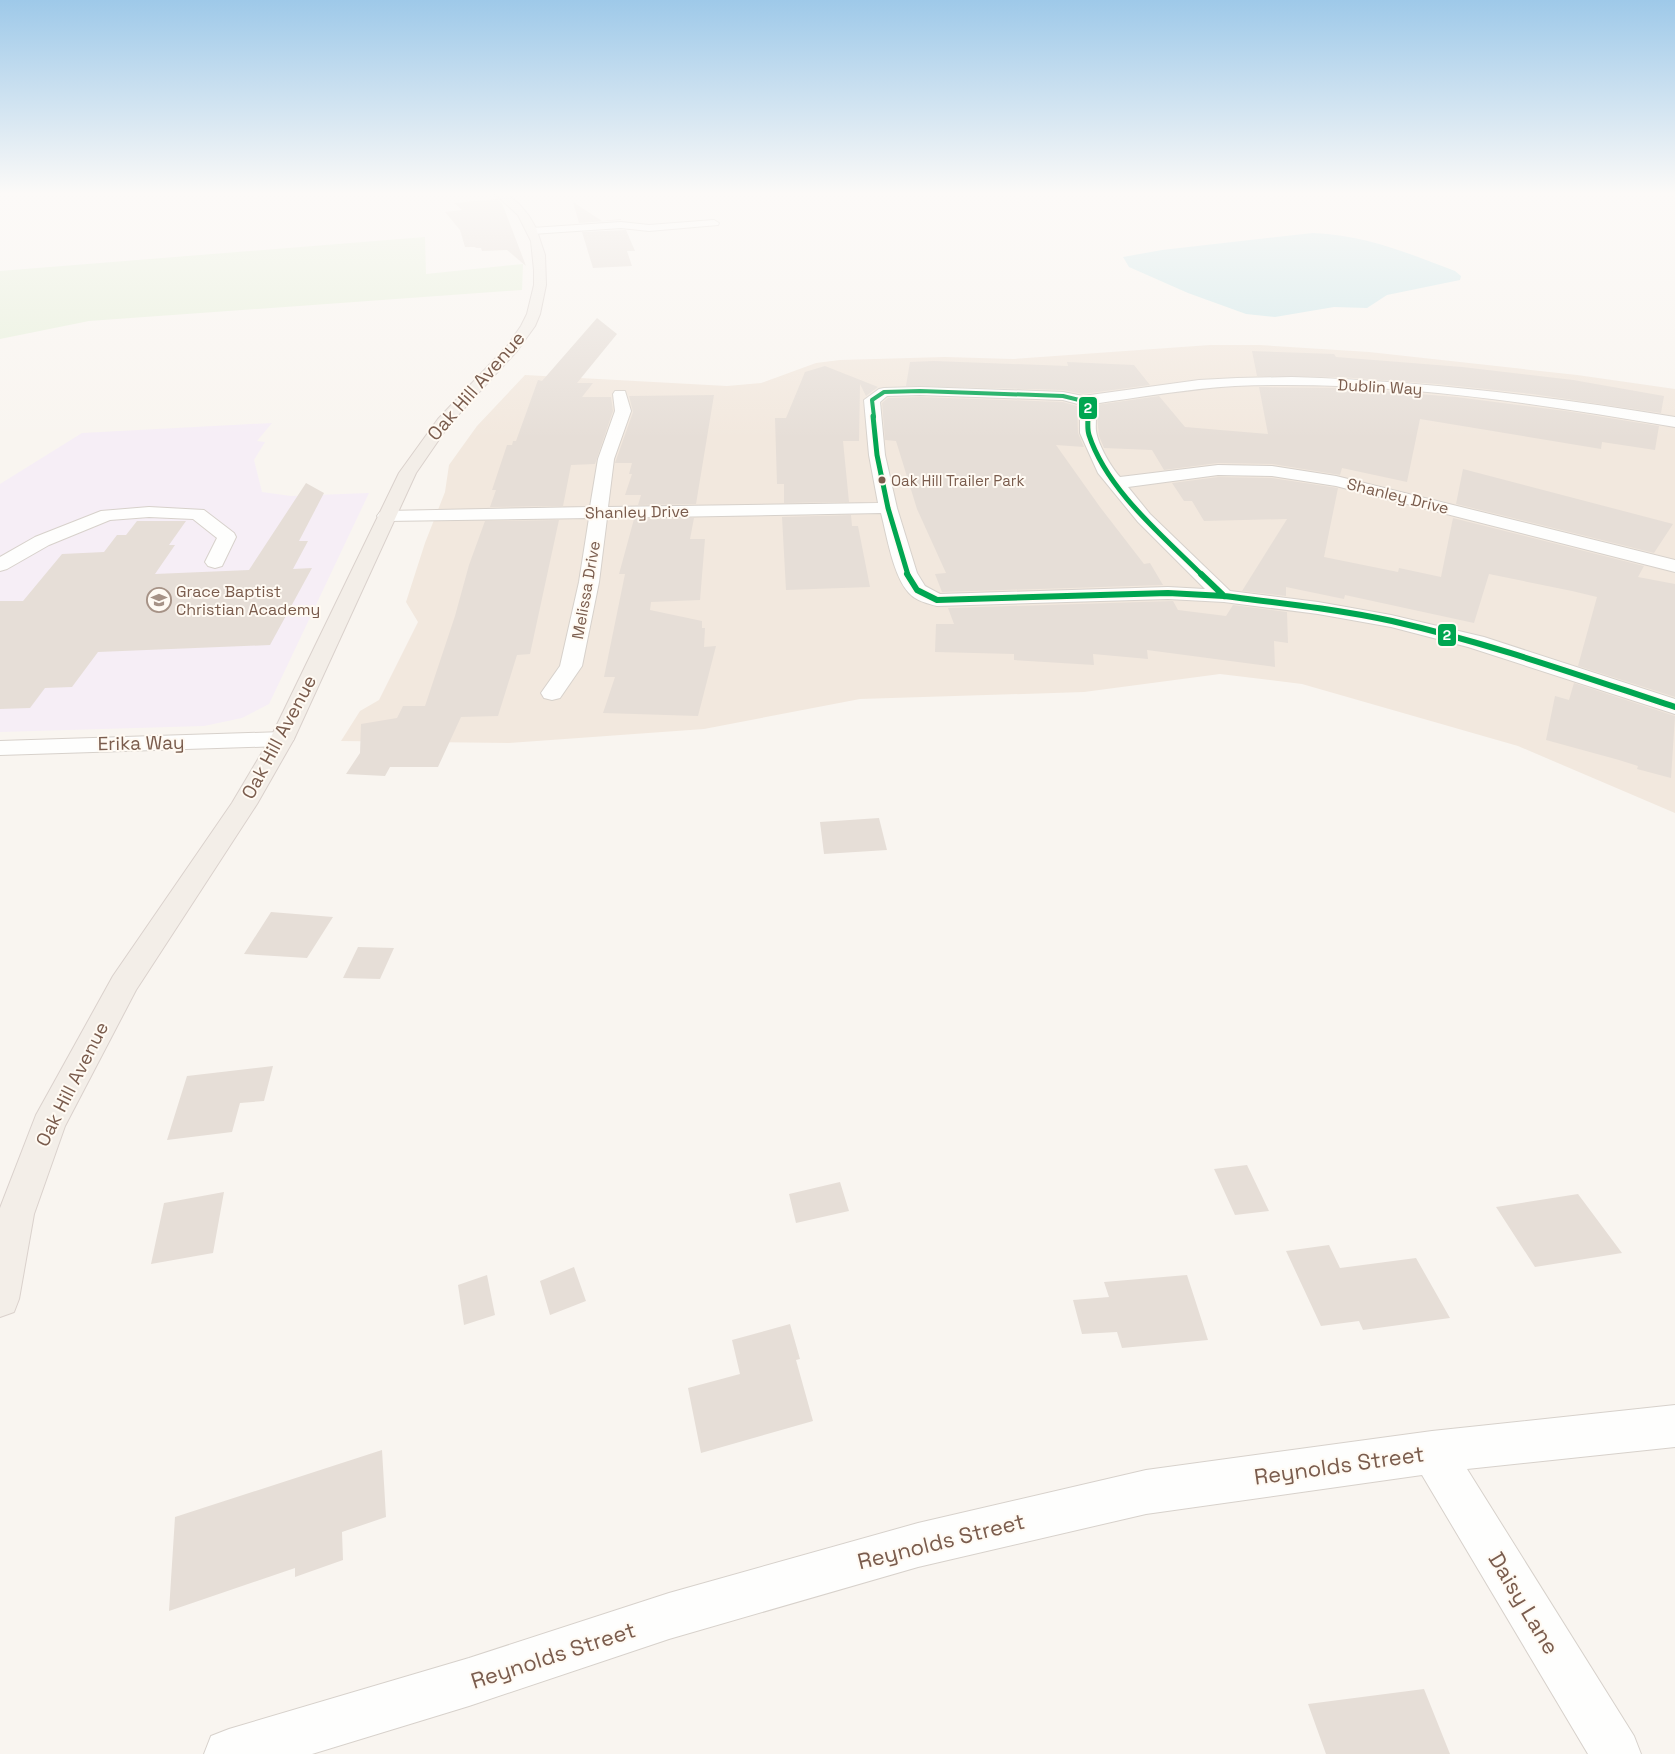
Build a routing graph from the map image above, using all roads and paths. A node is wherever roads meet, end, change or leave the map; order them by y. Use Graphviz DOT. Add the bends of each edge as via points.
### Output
graph roads {
  1 [pos="539,275"];
  2 [pos="620,394"];
  3 [pos="1083,401"];
  4 [pos="1675,422"];
  5 [pos="1117,483"];
  6 [pos="888,508"];
  7 [pos="600,513"];
  8 [pos="386,516"];
  9 [pos="215,562"];
  10 [pos="0,565"];
  11 [pos="1675,566"];
  12 [pos="1224,596"];
  13 [pos="552,693"];
  14 [pos="1675,707"];
  15 [pos="282,739"];
  16 [pos="0,748"];
  17 [pos="0,1299"];
  18 [pos="1675,1426"];
  19 [pos="1432,1452"];
  20 [pos="229,1754"];
  21 [pos="1616,1754"];
  1 -- 8 [label="main road, Oak Hill Avenue" via="536,304 528,326 424,446"];
  2 -- 7 [label="street, Melissa Drive" via="623,410 606,459"];
  3 -- 4 [label="street, Dublin Way" via="1237,382 1318,384 1457,392"];
  3 -- 5 [label="street" via="1088,408 1088,434 1104,469"];
  3 -- 6 [label="street, Dublin Way" via="1063,396 884,392 872,400"];
  5 -- 11 [label="street, Shanley Drive" via="1218,470 1272,471 1336,481"];
  5 -- 12 [label="street" via="1144,518"];
  6 -- 7 [label="street, Shanley Drive"];
  6 -- 12 [label="street" via="907,572 917,590 937,600 1168,593"];
  7 -- 8 [label="street, Shanley Drive"];
  7 -- 13 [label="street, Melissa Drive" via="571,666"];
  8 -- 15 [label="main road, Oak Hill Avenue"];
  9 -- 10 [label="street" via="227,537 198,514 149,512 106,516 42,541"];
  12 -- 14 [label="street" via="1318,608 1467,639"];
  15 -- 16 [label="street, Erika Way"];
  15 -- 17 [label="main road, Oak Hill Avenue" via="244,804 124,984 48,1124 16,1214"];
  18 -- 19 [label="street, Reynolds Street"];
  19 -- 20 [label="street, Reynolds Street" via="1146,1492 918,1545 670,1616 469,1682"];
  19 -- 21 [label="street, Daisy Lane"];
}
